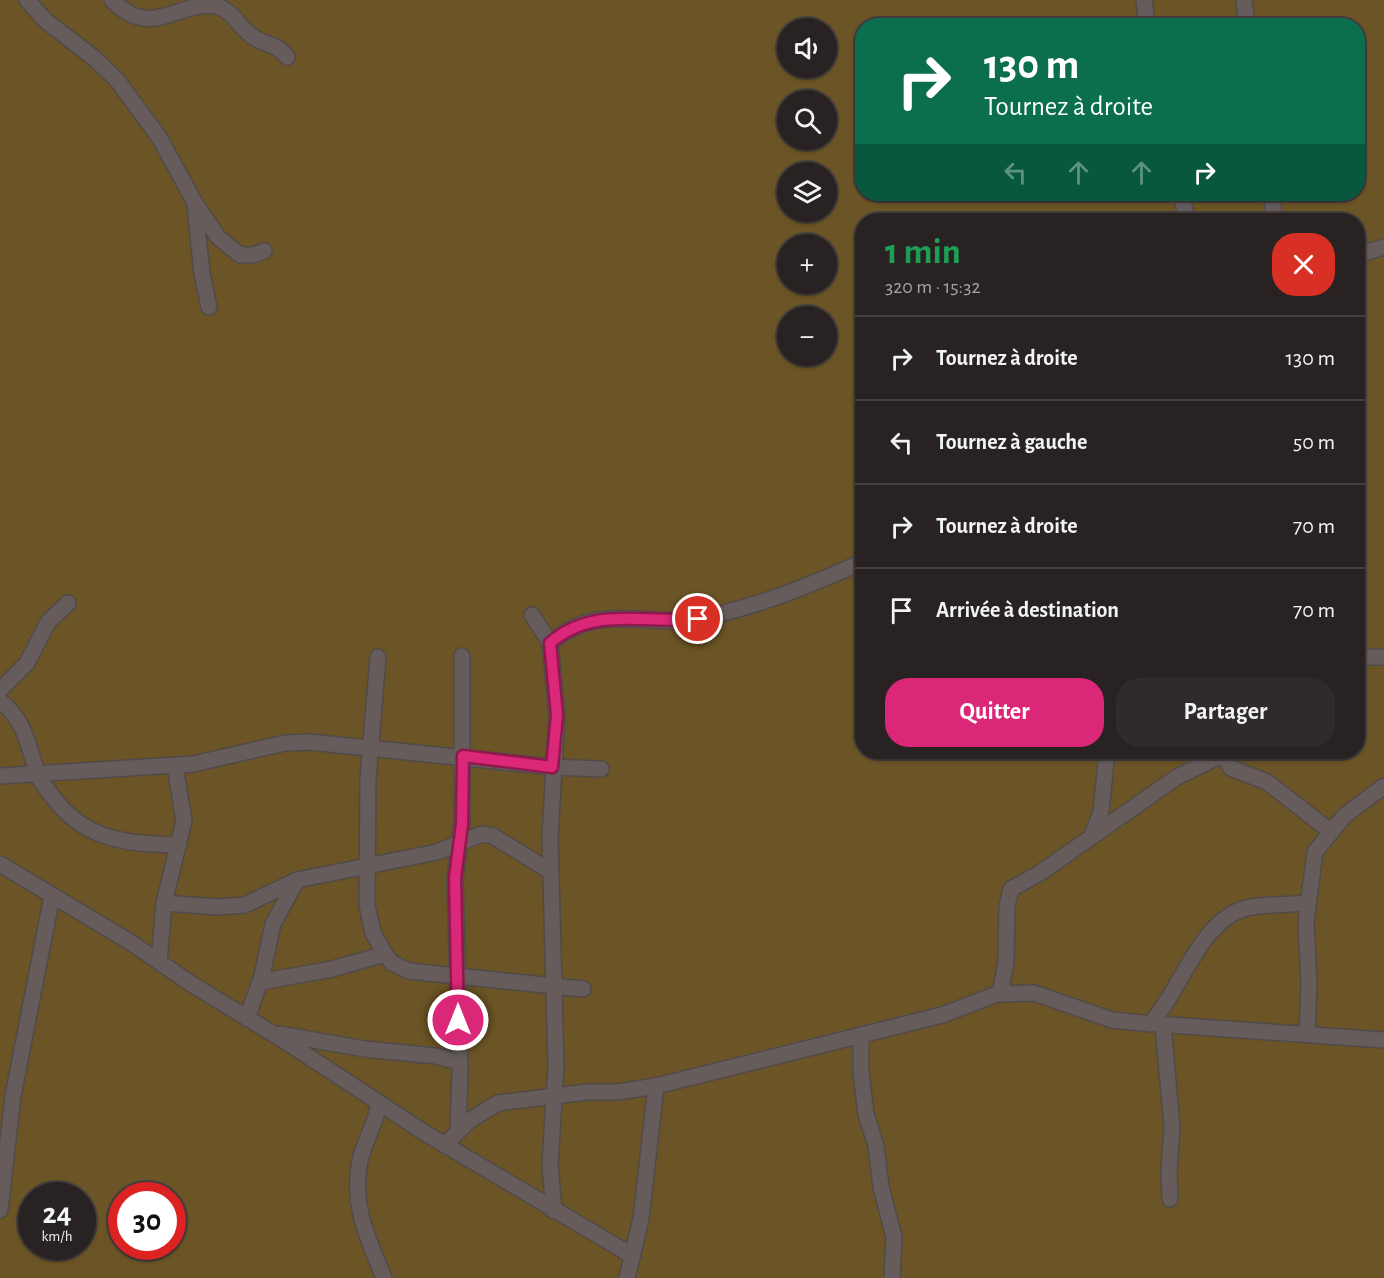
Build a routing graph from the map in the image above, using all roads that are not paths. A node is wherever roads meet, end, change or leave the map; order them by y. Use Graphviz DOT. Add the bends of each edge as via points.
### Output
graph roads {
  1 [pos="27,0"];
  2 [pos="112,0"];
  3 [pos="1144,0"];
  4 [pos="1244,0"];
  5 [pos="1146,18"];
  6 [pos="1246,18"];
  7 [pos="287,57"];
  8 [pos="195,203"];
  9 [pos="1384,247"];
  10 [pos="264,251"];
  11 [pos="1365,253"];
  12 [pos="209,307"];
  13 [pos="855,565"];
  14 [pos="68,603"];
  15 [pos="531,615"];
  16 [pos="550,643"];
  17 [pos="462,656"];
  18 [pos="378,657"];
  19 [pos="1379,657"];
  20 [pos="1365,664"];
  21 [pos="0,690"];
  22 [pos="0,701"];
  23 [pos="372,746"];
  24 [pos="463,756"];
  25 [pos="1106,759"];
  26 [pos="1210,759"];
  27 [pos="1225,759"];
  28 [pos="176,766"];
  29 [pos="552,767"];
  30 [pos="601,769"];
  31 [pos="38,775"];
  32 [pos="0,776"];
  33 [pos="1384,786"];
  34 [pos="1330,831"];
  35 [pos="1092,835"];
  36 [pos="460,842"];
  37 [pos="179,845"];
  38 [pos="0,864"];
  39 [pos="365,867"];
  40 [pos="550,871"];
  41 [pos="297,880"];
  42 [pos="52,896"];
  43 [pos="164,903"];
  44 [pos="1307,903"];
  45 [pos="384,954"];
  46 [pos="159,962"];
  47 [pos="458,976"];
  48 [pos="260,982"];
  49 [pos="553,986"];
  50 [pos="583,989"];
  51 [pos="1000,994"];
  52 [pos="247,1018"];
  53 [pos="1157,1025"];
  54 [pos="273,1034"];
  55 [pos="861,1035"];
  56 [pos="1307,1035"];
  57 [pos="1384,1040"];
  58 [pos="459,1062"];
  59 [pos="656,1086"];
  60 [pos="555,1096"];
  61 [pos="379,1103"];
  62 [pos="458,1130"];
  63 [pos="4,1145"];
  64 [pos="445,1145"];
  65 [pos="1170,1198"];
  66 [pos="0,1210"];
  67 [pos="554,1211"];
  68 [pos="633,1256"];
  69 [pos="384,1278"];
  70 [pos="627,1278"];
  71 [pos="892,1278"];
  1 -- 8 [label="street" via="46,21 117,80 159,137"];
  2 -- 7 [label="street" via="131,15 146,18 205,4 219,7 249,34 277,46"];
  3 -- 5 [label="street"];
  4 -- 6 [label="street"];
  8 -- 10 [label="street" via="232,250 246,256"];
  8 -- 12 [label="street"];
  9 -- 11 [label="street"];
  13 -- 16 [label="street" via="719,614 681,621 600,619 575,627"];
  14 -- 21 [label="street" via="48,622 27,663"];
  15 -- 16 [label="street"];
  16 -- 29 [label="street" via="557,715"];
  17 -- 24 [label="street"];
  18 -- 23 [label="street"];
  19 -- 20 [label="street"];
  22 -- 31 [label="street" via="23,729"];
  23 -- 24 [label="street"];
  23 -- 28 [label="street" via="285,743"];
  23 -- 39 [label="street"];
  24 -- 29 [label="street"];
  24 -- 36 [label="street"];
  25 -- 35 [label="street" via="1101,812"];
  26 -- 35 [label="street"];
  27 -- 34 [label="street" via="1231,768 1268,782"];
  28 -- 31 [label="street"];
  28 -- 37 [label="street" via="184,821"];
  29 -- 30 [label="street"];
  29 -- 40 [label="street"];
  31 -- 32 [label="street"];
  31 -- 37 [label="street" via="62,811 90,831 125,842"];
  33 -- 34 [label="street" via="1356,805"];
  34 -- 44 [label="street" via="1314,852"];
  35 -- 51 [label="street" via="1009,892 1006,962"];
  36 -- 39 [label="street" via="437,852"];
  36 -- 40 [label="street" via="482,834 493,836"];
  36 -- 47 [label="street" via="455,878"];
  37 -- 43 [label="street"];
  38 -- 42 [label="street"];
  39 -- 41 [label="street"];
  39 -- 45 [label="street" via="369,921"];
  40 -- 49 [label="street"];
  41 -- 43 [label="street" via="245,904 218,907"];
  41 -- 48 [label="street" via="273,924"];
  42 -- 46 [label="street"];
  42 -- 63 [label="street"];
  43 -- 46 [label="street"];
  44 -- 53 [label="street" via="1248,908 1225,919 1200,947"];
  44 -- 56 [label="street"];
  45 -- 47 [label="street" via="409,971"];
  45 -- 48 [label="street"];
  46 -- 52 [label="street"];
  47 -- 49 [label="street"];
  47 -- 58 [label="street"];
  48 -- 52 [label="street"];
  49 -- 50 [label="street"];
  49 -- 60 [label="street"];
  51 -- 53 [label="street" via="1034,993 1112,1020"];
  51 -- 55 [label="street" via="948,1014"];
  52 -- 54 [label="street"];
  53 -- 56 [label="street"];
  53 -- 65 [label="street" via="1173,1127"];
  54 -- 58 [label="street"];
  54 -- 61 [label="street"];
  55 -- 59 [label="street"];
  55 -- 71 [label="street" via="866,1114 894,1237"];
  56 -- 57 [label="street"];
  58 -- 62 [label="street"];
  59 -- 60 [label="street"];
  59 -- 68 [label="street" via="642,1219"];
  60 -- 62 [label="street" via="498,1103"];
  60 -- 67 [label="street" via="550,1165"];
  61 -- 64 [label="street"];
  61 -- 69 [label="street" via="360,1159 358,1192 365,1237"];
  62 -- 64 [label="street"];
  63 -- 66 [label="street"];
  64 -- 67 [label="street"];
  67 -- 68 [label="street"];
  68 -- 70 [label="street"];
}
